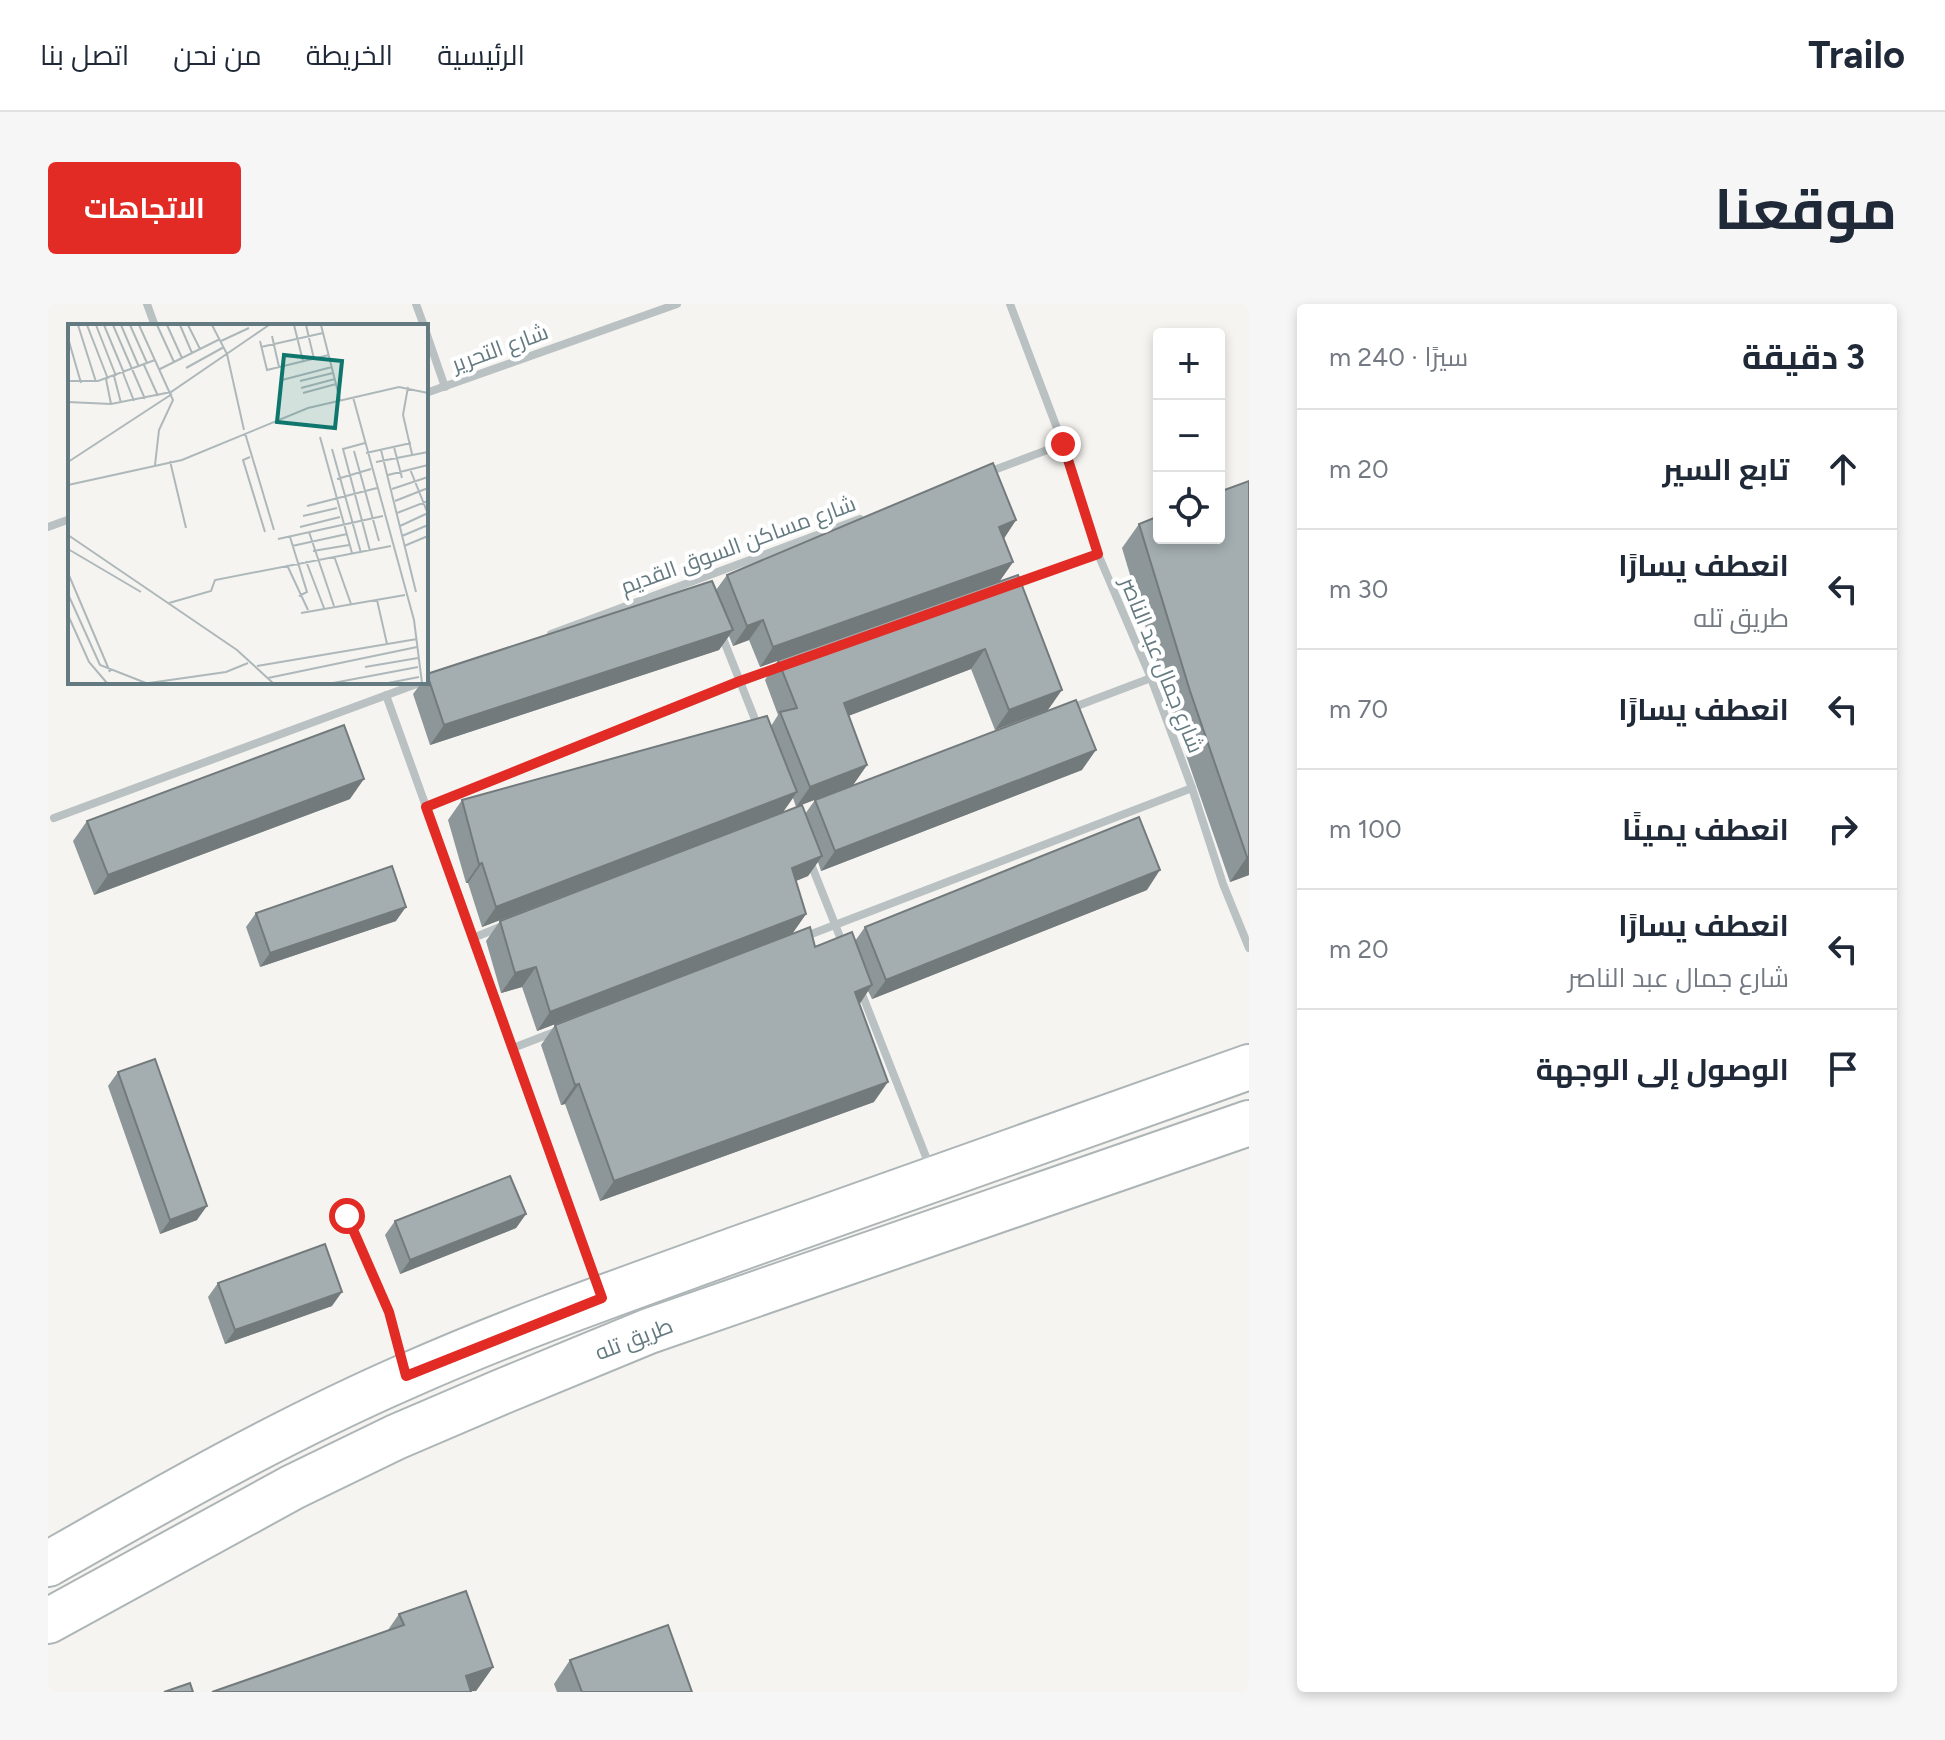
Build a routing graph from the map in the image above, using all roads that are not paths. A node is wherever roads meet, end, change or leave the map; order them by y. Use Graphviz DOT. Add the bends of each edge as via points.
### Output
graph roads {
  1 [pos="147,304"];
  2 [pos="416,304"];
  3 [pos="675,304"];
  4 [pos="1010,304"];
  5 [pos="154,324"];
  6 [pos="423,324"];
  7 [pos="428,338"];
  8 [pos="445,387"];
  9 [pos="428,392"];
  10 [pos="1063,444"];
  11 [pos="976,477"];
  12 [pos="874,514"];
  13 [pos="68,520"];
  14 [pos="48,527"];
  15 [pos="1098,554"];
  16 [pos="699,579"];
  17 [pos="993,591"];
  18 [pos="705,594"];
  19 [pos="717,623"];
  20 [pos="541,638"];
  21 [pos="785,665"];
  22 [pos="1151,678"];
  23 [pos="740,681"];
  24 [pos="416,684"];
  25 [pos="386,695"];
  26 [pos="1065,711"];
  27 [pos="761,735"];
  28 [pos="1192,788"];
  29 [pos="426,807"];
  30 [pos="54,818"];
  31 [pos="803,843"];
  32 [pos="517,921"];
  33 [pos="835,925"];
  34 [pos="473,938"];
  35 [pos="791,942"];
  36 [pos="1249,948"];
  37 [pos="846,954"];
  38 [pos="858,984"];
  39 [pos="572,1026"];
  40 [pos="513,1048"];
  41 [pos="1249,1067"];
  42 [pos="1249,1123"];
  43 [pos="934,1177"];
  44 [pos="347,1216"];
  45 [pos="602,1298"];
  46 [pos="406,1376"];
  47 [pos="48,1564"];
  48 [pos="48,1621"];
  1 -- 5 [label="street"];
  2 -- 6 [label="street"];
  3 -- 8 [label="street, شارع التحرير"];
  4 -- 10 [label="street, شارع جمال عبد الناصر"];
  7 -- 8 [label="street"];
  8 -- 9 [label="street, شارع التحرير"];
  10 -- 11 [label="street"];
  10 -- 15 [label="street, شارع جمال عبد الناصر"];
  12 -- 16 [label="street, شارع مساكن السوق القديم"];
  13 -- 14 [label="street"];
  15 -- 17 [label="street"];
  15 -- 22 [label="street, شارع جمال عبد الناصر"];
  16 -- 18 [label="street"];
  16 -- 20 [label="street, شارع مساكن السوق القديم"];
  19 -- 23 [label="street"];
  21 -- 23 [label="street"];
  22 -- 26 [label="street"];
  22 -- 28 [label="street, شارع جمال عبد الناصر"];
  23 -- 27 [label="street"];
  23 -- 29 [label="street"];
  24 -- 25 [label="street"];
  25 -- 29 [label="street"];
  25 -- 30 [label="street"];
  28 -- 33 [label="street"];
  28 -- 36 [label="street, شارع جمال عبد الناصر"];
  29 -- 34 [label="street"];
  31 -- 33 [label="street"];
  32 -- 34 [label="street"];
  33 -- 35 [label="street"];
  33 -- 37 [label="street"];
  34 -- 40 [label="street"];
  38 -- 43 [label="street"];
  39 -- 40 [label="street"];
  40 -- 45 [label="street"];
  41 -- 43 [label="main road"];
  42 -- 48 [label="main road, طريق تله" via="649,1331 501,1392 293,1487"];
  43 -- 45 [label="main road"];
  44 -- 46 [label="lane" via="389,1312"];
  45 -- 46 [label="main road"];
  46 -- 47 [label="main road" via="227,1462"];
}
